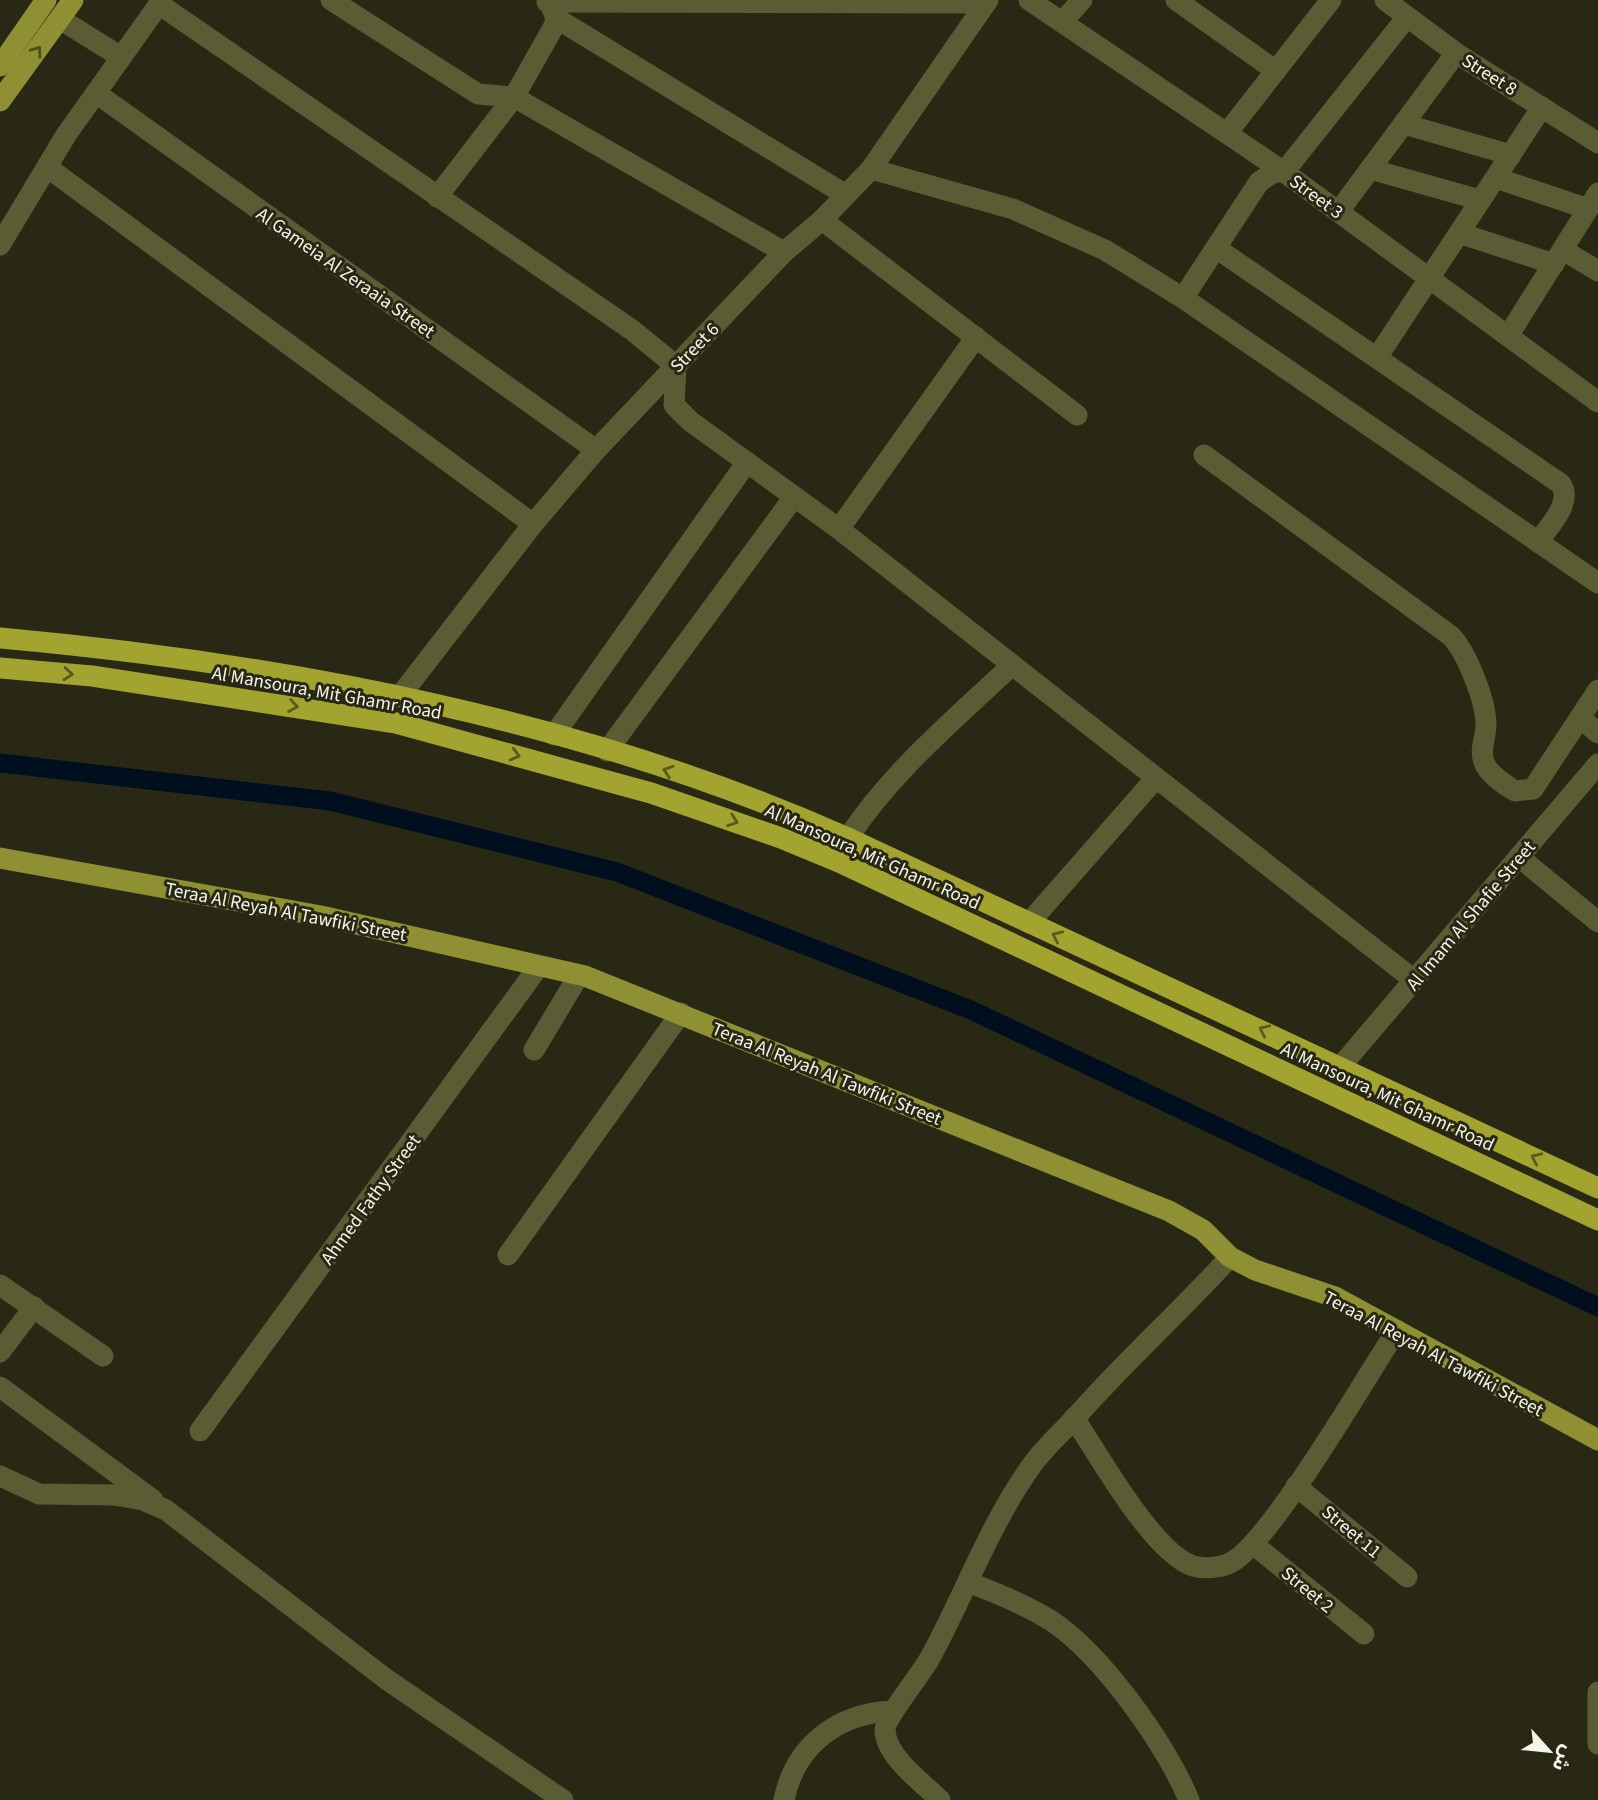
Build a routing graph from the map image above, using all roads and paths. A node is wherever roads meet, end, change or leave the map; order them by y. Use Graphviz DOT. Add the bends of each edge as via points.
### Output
graph roads {
  1 [pos="46,0"];
  2 [pos="74,0"];
  3 [pos="331,0"];
  4 [pos="1029,0"];
  5 [pos="1082,0"];
  6 [pos="1176,0"];
  7 [pos="1331,0"];
  8 [pos="1385,0"];
  9 [pos="987,1"];
  10 [pos="160,2"];
  11 [pos="549,7"];
  12 [pos="1407,17"];
  13 [pos="60,19"];
  14 [pos="1062,22"];
  15 [pos="1456,53"];
  16 [pos="121,57"];
  17 [pos="0,66"];
  18 [pos="1276,71"];
  19 [pos="96,93"];
  20 [pos="514,97"];
  21 [pos="0,101"];
  22 [pos="1542,107"];
  23 [pos="1404,124"];
  24 [pos="1227,133"];
  25 [pos="1598,143"];
  26 [pos="1511,155"];
  27 [pos="47,167"];
  28 [pos="872,169"];
  29 [pos="1370,169"];
  30 [pos="1284,172"];
  31 [pos="1496,178"];
  32 [pos="846,195"];
  33 [pos="437,197"];
  34 [pos="1480,200"];
  35 [pos="1593,201"];
  36 [pos="1339,212"];
  37 [pos="822,220"];
  38 [pos="1459,233"];
  39 [pos="0,245"];
  40 [pos="1216,248"];
  41 [pos="784,252"];
  42 [pos="1559,257"];
  43 [pos="1598,271"];
  44 [pos="1429,278"];
  45 [pos="1183,298"];
  46 [pos="1508,336"];
  47 [pos="976,337"];
  48 [pos="1378,356"];
  49 [pos="676,366"];
  50 [pos="1598,402"];
  51 [pos="1077,415"];
  52 [pos="596,450"];
  53 [pos="1204,455"];
  54 [pos="747,462"];
  55 [pos="794,497"];
  56 [pos="533,524"];
  57 [pos="839,528"];
  58 [pos="1538,541"];
  59 [pos="1598,583"];
  60 [pos="0,638"];
  61 [pos="1012,665"];
  62 [pos="0,668"];
  63 [pos="1598,690"];
  64 [pos="400,696"];
  65 [pos="1580,718"];
  66 [pos="396,723"];
  67 [pos="1598,733"];
  68 [pos="554,735"];
  69 [pos="607,751"];
  70 [pos="1598,764"];
  71 [pos="1156,778"];
  72 [pos="848,838"];
  73 [pos="1519,857"];
  74 [pos="0,858"];
  75 [pos="1598,922"];
  76 [pos="1029,923"];
  77 [pos="539,966"];
  78 [pos="579,975"];
  79 [pos="1414,979"];
  80 [pos="681,1013"];
  81 [pos="534,1050"];
  82 [pos="1341,1066"];
  83 [pos="1598,1188"];
  84 [pos="1598,1220"];
  85 [pos="508,1255"];
  86 [pos="1230,1257"];
  87 [pos="0,1285"];
  88 [pos="34,1307"];
  89 [pos="1396,1330"];
  90 [pos="0,1352"];
  91 [pos="103,1356"];
  92 [pos="0,1387"];
  93 [pos="1074,1418"];
  94 [pos="200,1431"];
  95 [pos="1598,1440"];
  96 [pos="0,1476"];
  97 [pos="1296,1486"];
  98 [pos="166,1510"];
  99 [pos="1253,1544"];
  100 [pos="1407,1577"];
  101 [pos="968,1582"];
  102 [pos="1364,1634"];
  103 [pos="1598,1692"];
  104 [pos="893,1712"];
  105 [pos="1598,1744"];
  106 [pos="563,1800"];
  107 [pos="785,1800"];
  108 [pos="940,1800"];
  109 [pos="1189,1800"];
  1 -- 17 [label="main road"];
  2 -- 13 [label="main road"];
  3 -- 20 [label="street" via="478,94"];
  4 -- 14 [label="street, Street 3"];
  5 -- 14 [label="street"];
  6 -- 18 [label="street"];
  7 -- 18 [label="street"];
  8 -- 12 [label="street, Street 8"];
  9 -- 11 [label="street"];
  9 -- 28 [label="street, Street 6"];
  10 -- 16 [label="street"];
  10 -- 33 [label="street"];
  11 -- 20 [label="street"];
  11 -- 32 [label="street"];
  12 -- 15 [label="street, Street 8"];
  12 -- 30 [label="street"];
  13 -- 16 [label="street"];
  21 -- 13 [label="main road, one-way"];
  14 -- 24 [label="street, Street 3"];
  15 -- 22 [label="street, Street 8"];
  15 -- 23 [label="street"];
  16 -- 19 [label="street"];
  18 -- 24 [label="street"];
  19 -- 27 [label="street"];
  19 -- 52 [label="street, Al Gameia Al Zeraaia Street"];
  20 -- 33 [label="street"];
  20 -- 41 [label="street"];
  22 -- 25 [label="street, Street 8"];
  22 -- 26 [label="street"];
  23 -- 26 [label="street"];
  23 -- 29 [label="street"];
  24 -- 30 [label="street, Street 3"];
  26 -- 31 [label="street"];
  27 -- 39 [label="street"];
  27 -- 56 [label="street"];
  28 -- 32 [label="street, Street 6"];
  28 -- 45 [label="street" via="1013,209 1105,250"];
  29 -- 34 [label="street"];
  29 -- 36 [label="street"];
  30 -- 36 [label="street, Street 3"];
  30 -- 40 [label="street" via="1274,172 1259,182"];
  31 -- 34 [label="street"];
  31 -- 35 [label="street"];
  32 -- 37 [label="street, Street 6"];
  33 -- 49 [label="street" via="632,330"];
  34 -- 38 [label="street"];
  35 -- 42 [label="street"];
  36 -- 44 [label="street, Street 3"];
  37 -- 41 [label="street, Street 6"];
  37 -- 47 [label="street"];
  38 -- 42 [label="street"];
  38 -- 44 [label="street"];
  40 -- 45 [label="street"];
  40 -- 48 [label="street"];
  41 -- 49 [label="street, Street 6"];
  42 -- 43 [label="street"];
  42 -- 46 [label="street"];
  44 -- 46 [label="street, Street 3"];
  44 -- 48 [label="street"];
  45 -- 58 [label="street"];
  46 -- 50 [label="street, Street 3"];
  47 -- 51 [label="street"];
  47 -- 57 [label="street"];
  48 -- 58 [label="street" via="1561,484 1564,502"];
  49 -- 52 [label="street, Street 6"];
  49 -- 54 [label="street" via="674,405"];
  52 -- 56 [label="street, Street 6"];
  53 -- 65 [label="street" via="1451,636 1466,657 1485,713 1483,759 1510,787 1521,792 1533,789"];
  54 -- 55 [label="street"];
  54 -- 68 [label="street"];
  55 -- 57 [label="street"];
  55 -- 69 [label="street"];
  56 -- 64 [label="street, Street 6"];
  57 -- 61 [label="street"];
  58 -- 59 [label="street"];
  60 -- 64 [label="highway, Al Mansoura, Mit Ghamr Road" via="100,647"];
  61 -- 71 [label="street"];
  61 -- 72 [label="street" via="904,766"];
  62 -- 66 [label="highway, Al Mansoura, Mit Ghamr Road, one-way" via="92,676"];
  63 -- 65 [label="street"];
  64 -- 66 [label="highway"];
  64 -- 68 [label="highway, Al Mansoura, Mit Ghamr Road"];
  65 -- 67 [label="street"];
  66 -- 84 [label="highway, Al Mansoura, Mit Ghamr Road, one-way" via="626,786 816,852"];
  68 -- 69 [label="highway, Al Mansoura, Mit Ghamr Road"];
  72 -- 69 [label="highway, Al Mansoura, Mit Ghamr Road, one-way" via="776,807"];
  70 -- 73 [label="street, Al Imam Al Shafie Street"];
  71 -- 76 [label="street"];
  71 -- 79 [label="street"];
  72 -- 76 [label="highway, Al Mansoura, Mit Ghamr Road"];
  73 -- 75 [label="street"];
  73 -- 79 [label="street, Al Imam Al Shafie Street"];
  74 -- 77 [label="main road, Teraa Al Reyah Al Tawfiki Street" via="321,916"];
  82 -- 76 [label="highway, Al Mansoura, Mit Ghamr Road, one-way"];
  77 -- 78 [label="main road, Teraa Al Reyah Al Tawfiki Street"];
  77 -- 94 [label="street, Ahmed Fathy Street"];
  78 -- 80 [label="main road, Teraa Al Reyah Al Tawfiki Street"];
  78 -- 81 [label="street"];
  79 -- 82 [label="street, Al Imam Al Shafie Street"];
  80 -- 85 [label="street"];
  80 -- 86 [label="main road, Teraa Al Reyah Al Tawfiki Street" via="1169,1211 1203,1230"];
  83 -- 82 [label="highway, Al Mansoura, Mit Ghamr Road, one-way"];
  86 -- 89 [label="main road, Teraa Al Reyah Al Tawfiki Street" via="1335,1297"];
  86 -- 93 [label="street"];
  87 -- 88 [label="street"];
  88 -- 90 [label="street"];
  88 -- 91 [label="street"];
  89 -- 95 [label="main road, Teraa Al Reyah Al Tawfiki Street"];
  89 -- 97 [label="street"];
  92 -- 98 [label="street"];
  93 -- 99 [label="street" via="1143,1521 1176,1556 1194,1566 1216,1567 1231,1563"];
  93 -- 101 [label="street" via="1013,1494"];
  96 -- 98 [label="street" via="38,1494 121,1496"];
  97 -- 99 [label="street"];
  97 -- 100 [label="street, Street 11"];
  98 -- 106 [label="street" via="386,1679"];
  99 -- 102 [label="street, Street 2"];
  101 -- 104 [label="street" via="929,1659"];
  101 -- 109 [label="street" via="1051,1621 1104,1668 1153,1737"];
  103 -- 105 [label="street"];
  104 -- 107 [label="street" via="850,1718 816,1739 788,1780"];
  104 -- 108 [label="street" via="886,1725 896,1756"];
}
